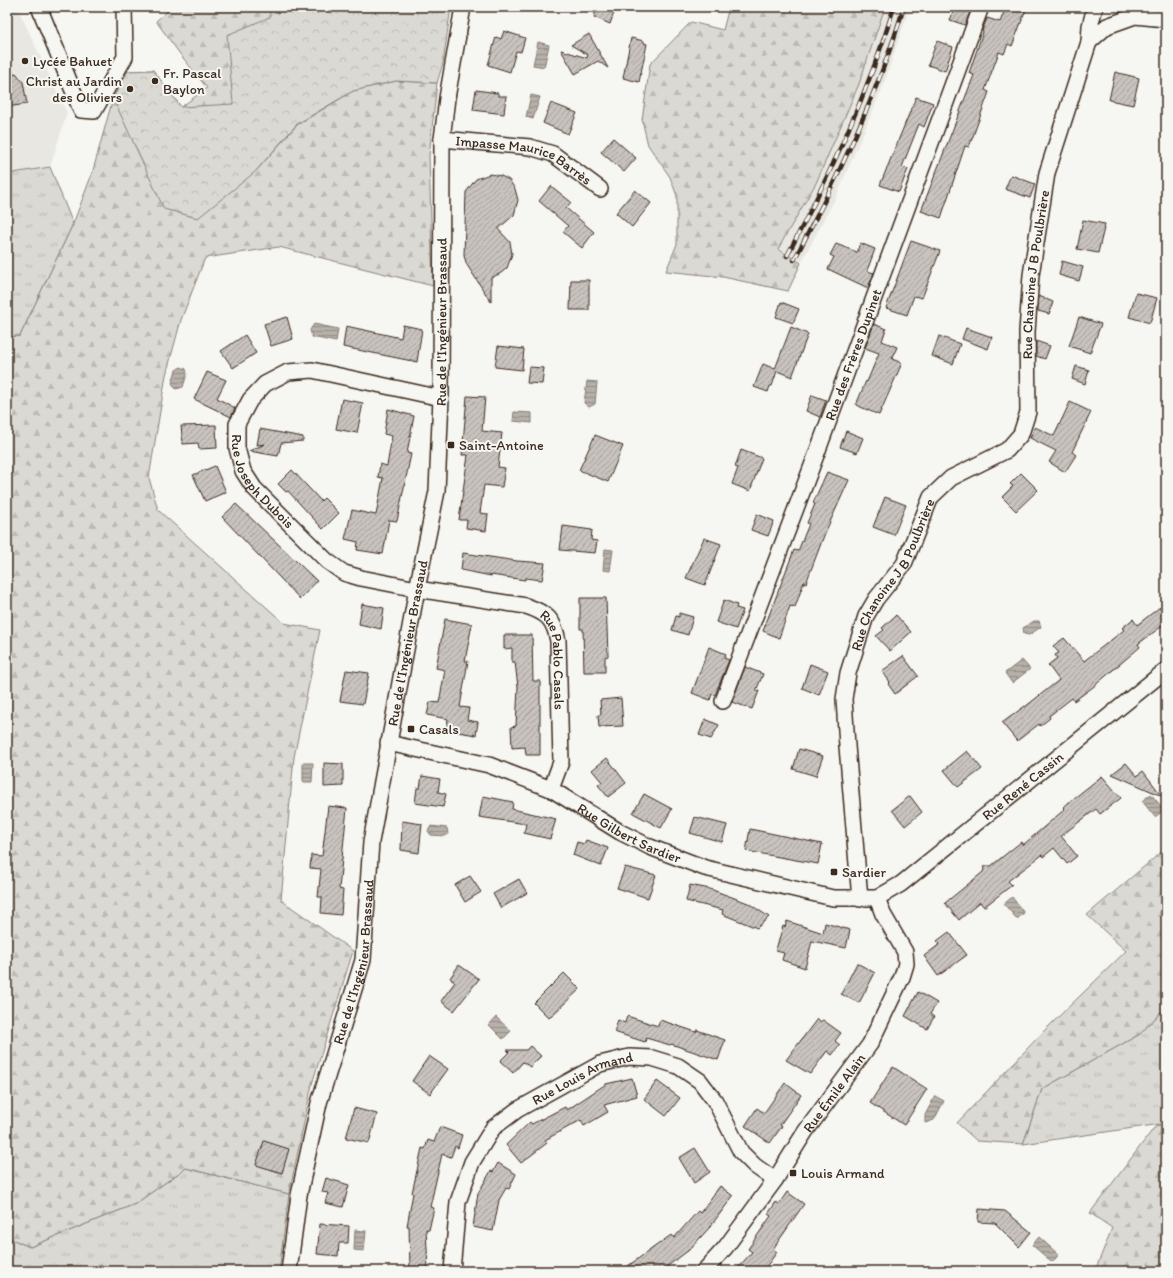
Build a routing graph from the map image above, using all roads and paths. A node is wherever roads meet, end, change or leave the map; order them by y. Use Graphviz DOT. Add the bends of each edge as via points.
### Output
graph roads {
  1 [pos="39,7"];
  2 [pos="124,7"];
  3 [pos="464,7"];
  4 [pos="982,7"];
  5 [pos="1095,7"];
  6 [pos="1166,19"];
  7 [pos="1089,42"];
  8 [pos="442,139"];
  9 [pos="600,189"];
  10 [pos="441,398"];
  11 [pos="417,589"];
  12 [pos="1166,670"];
  13 [pos="723,701"];
  14 [pos="388,744"];
  15 [pos="551,788"];
  16 [pos="877,898"];
  17 [pos="860,899"];
  18 [pos="774,1180"];
  19 [pos="289,1271"];
  20 [pos="452,1271"];
  21 [pos="704,1271"];
  1 -- 2 [label="street" via="81,110 94,111 125,57"];
  3 -- 8 [label="street, Rue de l'Ingénieur Brassaud"];
  4 -- 13 [label="street, Rue des Frères Dupinet"];
  5 -- 7 [label="street, Rue Chanoine J B Poulbrière"];
  6 -- 7 [label="street" via="1135,16 1108,26"];
  7 -- 17 [label="street, Rue Chanoine J B Poulbrière" via="1046,173 1030,276 1027,332 1028,412 1021,434 1007,450 951,478 931,497 904,564 866,616 848,673 844,699"];
  8 -- 9 [label="street, Impasse Maurice Barrès" via="530,147 553,154"];
  8 -- 10 [label="street, Rue de l'Ingénieur Brassaud"];
  10 -- 11 [label="street, Rue de l'Ingénieur Brassaud" via="437,490"];
  10 -- 11 [label="street, Rue Joseph Dubois" via="312,370 288,372 265,384 250,400 237,424 237,448 243,471 254,488 327,561 344,573"];
  11 -- 14 [label="street, Rue de l'Ingénieur Brassaud"];
  11 -- 15 [label="street, Rue Pablo Casals" via="526,606 540,611 551,619 556,628 558,641 562,762"];
  12 -- 16 [label="street, Rue René Cassin" via="907,879"];
  14 -- 15 [label="street, Rue Gilbert Sardier" via="489,765"];
  14 -- 19 [label="street, Rue de l'Ingénieur Brassaud" via="371,842 363,960 320,1103 299,1195"];
  15 -- 17 [label="street, Rue Gilbert Sardier" via="620,832 650,847 705,868 833,898"];
  16 -- 17 [label="street, Rue Gilbert Sardier"];
  16 -- 18 [label="street, Rue Émile Alain" via="882,914 905,952 906,964 902,977 870,1044 805,1132"];
  18 -- 20 [label="street, Rue Louis Armand" via="741,1152 715,1101 700,1081 678,1066 652,1058 630,1057 600,1064 517,1110 493,1128 472,1162 458,1202"];
  18 -- 21 [label="street, Rue Émile Alain" via="725,1248"];
}
